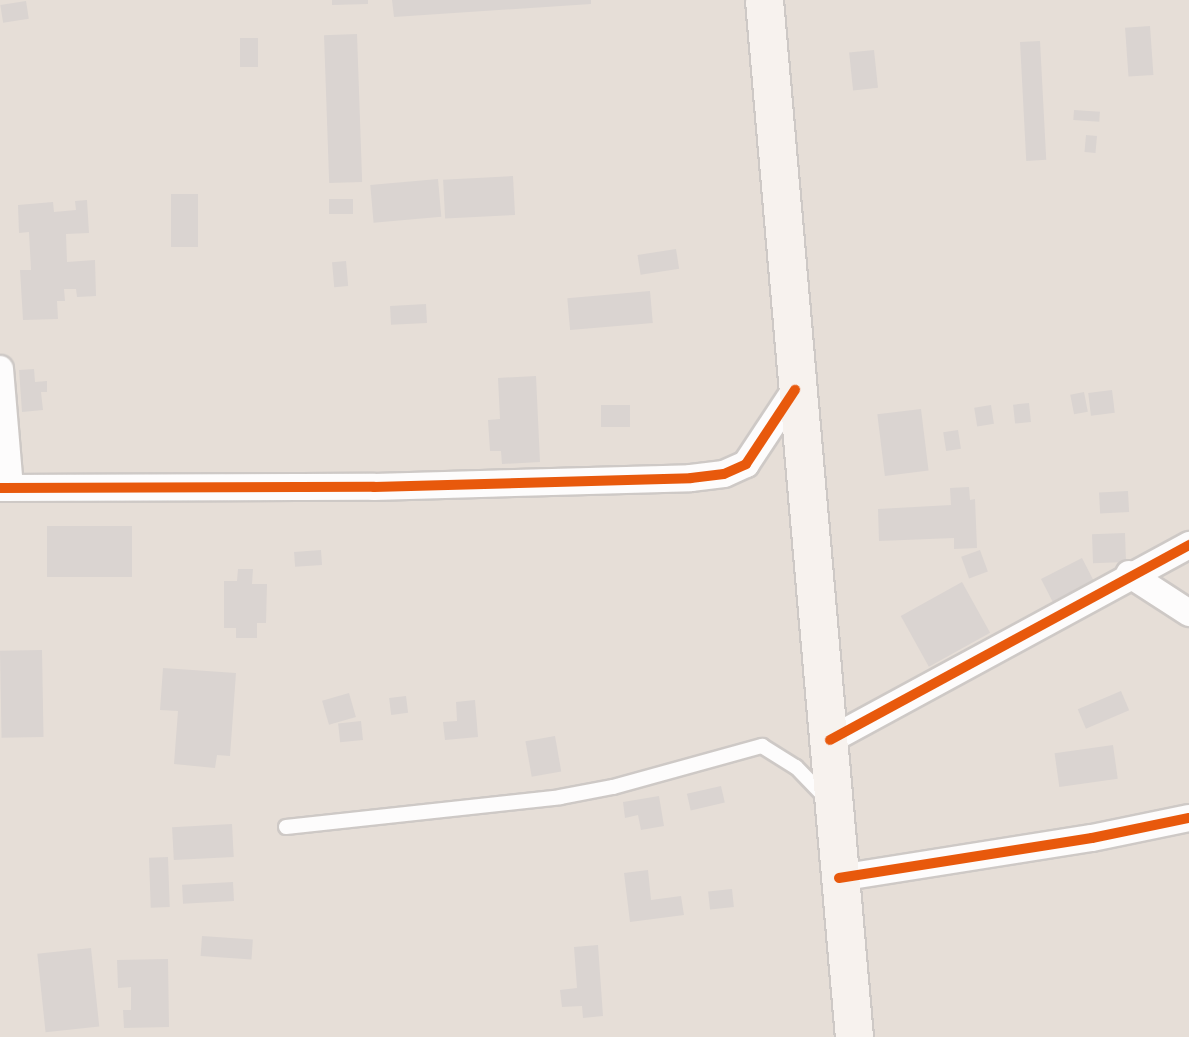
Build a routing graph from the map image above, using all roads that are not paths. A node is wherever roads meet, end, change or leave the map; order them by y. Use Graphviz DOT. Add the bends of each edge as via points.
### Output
graph roads {
  1 [pos="764,0"];
  2 [pos="0,369"];
  3 [pos="796,390"];
  4 [pos="5,488"];
  5 [pos="1189,545"];
  6 [pos="1129,574"];
  7 [pos="1189,613"];
  8 [pos="830,740"];
  9 [pos="833,806"];
  10 [pos="1189,818"];
  11 [pos="286,827"];
  12 [pos="839,878"];
  13 [pos="854,1037"];
  1 -- 3 [label="main road"];
  2 -- 4 [label="street"];
  3 -- 4 [label="street" via="746,464 724,474 374,487"];
  3 -- 8 [label="main road"];
  5 -- 6 [label="street"];
  6 -- 7 [label="street"];
  6 -- 8 [label="street"];
  8 -- 9 [label="main road"];
  9 -- 11 [label="lane" via="796,767 762,746 560,797"];
  9 -- 12 [label="main road"];
  10 -- 12 [label="street"];
  12 -- 13 [label="main road"];
}
